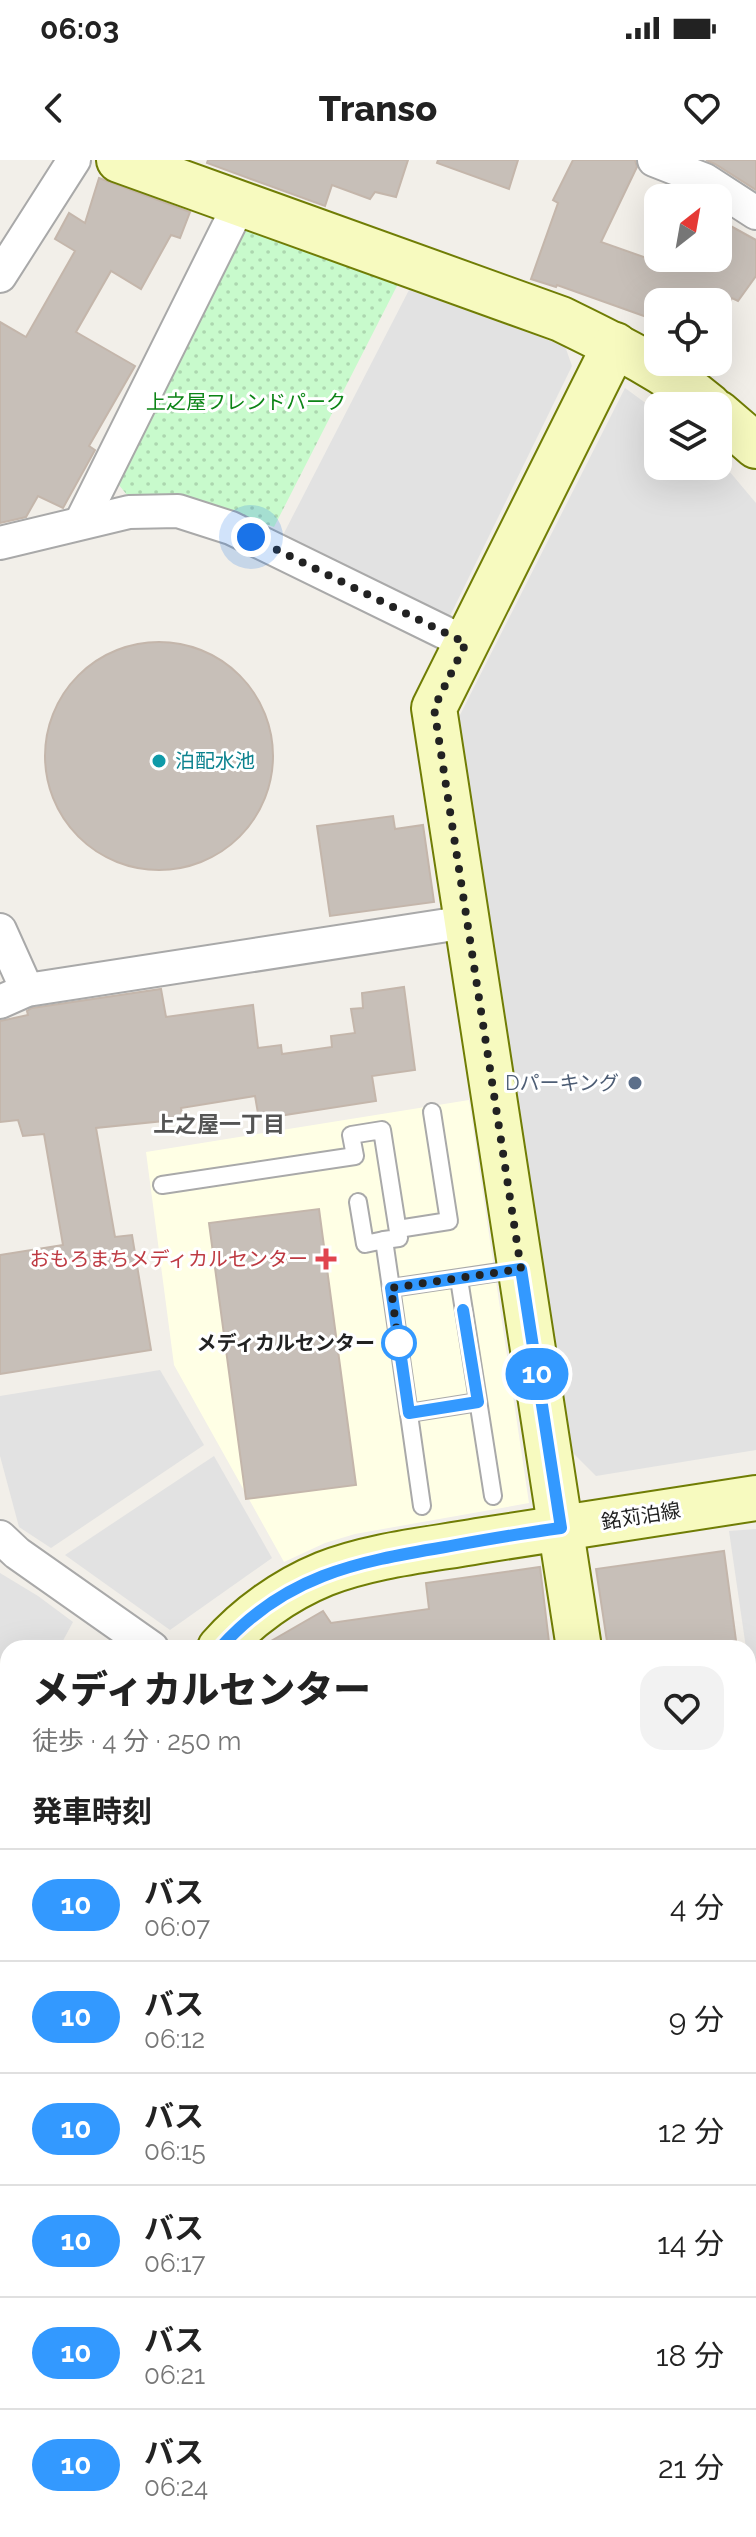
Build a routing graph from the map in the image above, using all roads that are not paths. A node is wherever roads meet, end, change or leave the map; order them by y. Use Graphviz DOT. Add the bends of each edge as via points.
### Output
graph roads {
  1 [pos="74,160"];
  2 [pos="119,160"];
  3 [pos="654,160"];
  4 [pos="240,203"];
  5 [pos="756,213"];
  6 [pos="0,276"];
  7 [pos="615,345"];
  8 [pos="689,392"];
  9 [pos="732,425"];
  10 [pos="756,446"];
  11 [pos="81,522"];
  12 [pos="0,543"];
  13 [pos="466,643"];
  14 [pos="467,922"];
  15 [pos="0,930"];
  16 [pos="13,996"];
  17 [pos="432,1112"];
  18 [pos="162,1185"];
  19 [pos="358,1202"];
  20 [pos="398,1229"];
  21 [pos="384,1240"];
  22 [pos="521,1269"];
  23 [pos="459,1279"];
  24 [pos="391,1288"];
  25 [pos="478,1402"];
  26 [pos="409,1413"];
  27 [pos="493,1496"];
  28 [pos="756,1498"];
  29 [pos="422,1506"];
  30 [pos="561,1528"];
  31 [pos="0,1537"];
  32 [pos="141,1640"];
  33 [pos="227,1640"];
  34 [pos="578,1640"];
  1 -- 6 [label="street"];
  2 -- 4 [label="street"];
  3 -- 5 [label="street" via="705,180"];
  4 -- 7 [label="street" via="506,298"];
  4 -- 11 [label="street"];
  7 -- 8 [label="street"];
  7 -- 13 [label="street"];
  9 -- 10 [label="street"];
  11 -- 12 [label="street"];
  11 -- 13 [label="street" via="153,510 203,518"];
  13 -- 14 [label="street" via="434,708"];
  14 -- 16 [label="street"];
  14 -- 22 [label="street"];
  15 -- 16 [label="street"];
  17 -- 20 [label="lane" via="449,1221"];
  18 -- 20 [label="lane" via="355,1156 351,1135 382,1130"];
  19 -- 21 [label="lane" via="365,1244"];
  20 -- 21 [label="lane" via="399,1238"];
  21 -- 24 [label="lane"];
  22 -- 23 [label="lane"];
  22 -- 30 [label="street"];
  23 -- 24 [label="lane"];
  23 -- 25 [label="lane"];
  24 -- 26 [label="lane"];
  25 -- 26 [label="lane"];
  25 -- 27 [label="lane"];
  26 -- 29 [label="lane"];
  28 -- 30 [label="street, 銘苅泊線"];
  30 -- 33 [label="street, 銘苅泊線" via="372,1560 321,1575 292,1590"];
  30 -- 34 [label="street"];
  31 -- 32 [label="street"];
}
